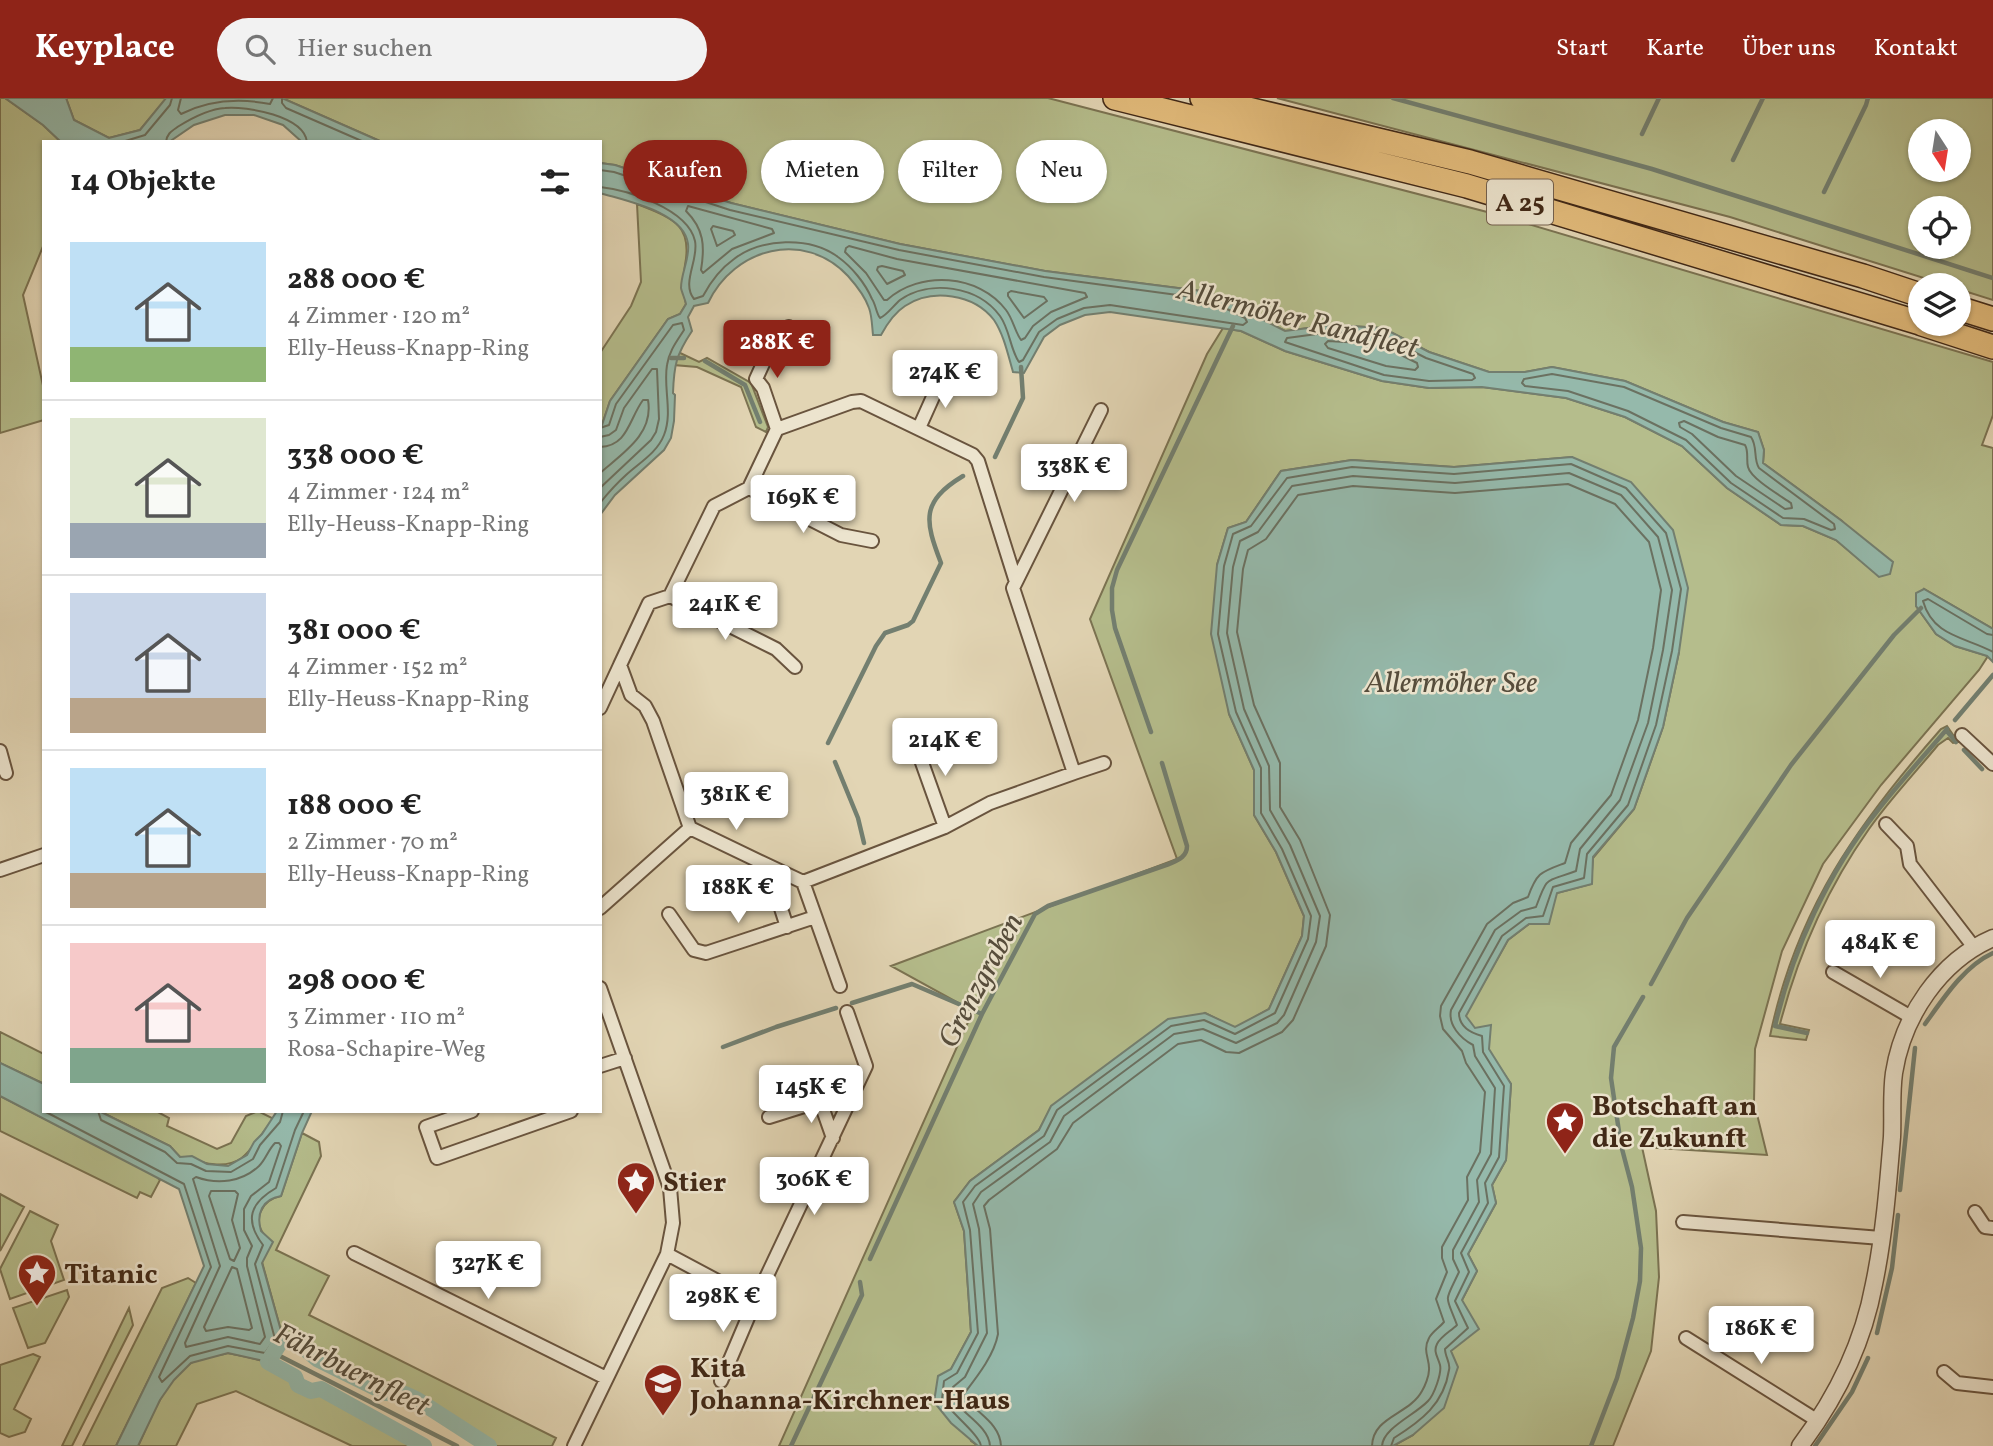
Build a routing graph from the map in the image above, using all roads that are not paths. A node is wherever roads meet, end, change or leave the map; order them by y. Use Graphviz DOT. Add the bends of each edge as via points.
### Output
graph roads {
  1 [pos="1115,98"];
  2 [pos="1202,98"];
  3 [pos="1908,291"];
  4 [pos="1971,312"];
  5 [pos="1908,319"];
  6 [pos="1993,319"];
  7 [pos="789,327"];
  8 [pos="1960,336"];
  9 [pos="1993,347"];
  10 [pos="941,379"];
  11 [pos="1101,410"];
  12 [pos="919,428"];
  13 [pos="777,429"];
  14 [pos="748,488"];
  15 [pos="872,541"];
  16 [pos="1016,582"];
  17 [pos="670,596"];
  18 [pos="620,665"];
  19 [pos="796,667"];
  20 [pos="602,704"];
  21 [pos="918,734"];
  22 [pos="1962,735"];
  23 [pos="0,751"];
  24 [pos="1104,763"];
  25 [pos="1993,764"];
  26 [pos="6,773"];
  27 [pos="1074,773"];
  28 [pos="1886,824"];
  29 [pos="945,827"];
  30 [pos="690,828"];
  31 [pos="42,856"];
  32 [pos="767,866"];
  33 [pos="0,870"];
  34 [pos="803,882"];
  35 [pos="602,906"];
  36 [pos="669,914"];
  37 [pos="815,917"];
  38 [pos="787,927"];
  39 [pos="1993,938"];
  40 [pos="1973,946"];
  41 [pos="1833,972"];
  42 [pos="840,986"];
  43 [pos="602,994"];
  44 [pos="847,1012"];
  45 [pos="1911,1017"];
  46 [pos="625,1058"];
  47 [pos="602,1065"];
  48 [pos="853,1095"];
  49 [pos="820,1101"];
  50 [pos="466,1113"];
  51 [pos="565,1113"];
  52 [pos="769,1117"];
  53 [pos="832,1138"];
  54 [pos="1975,1212"];
  55 [pos="1683,1222"];
  56 [pos="1993,1228"];
  57 [pos="1881,1238"];
  58 [pos="354,1254"];
  59 [pos="667,1254"];
  60 [pos="755,1301"];
  61 [pos="1686,1338"];
  62 [pos="1944,1372"];
  63 [pos="606,1378"];
  64 [pos="721,1381"];
  65 [pos="1993,1387"];
  66 [pos="1818,1421"];
  67 [pos="574,1446"];
  68 [pos="1800,1446"];
  1 -- 5 [label="highway, A 25" via="1467,186"];
  2 -- 3 [label="highway, A 25" via="1470,162"];
  4 -- 6 [label="highway"];
  7 -- 13 [label="street" via="777,333 756,379"];
  8 -- 9 [label="highway, A 25"];
  10 -- 12 [label="street"];
  11 -- 16 [label="street"];
  12 -- 13 [label="street" via="861,401"];
  12 -- 16 [label="street" via="978,461"];
  13 -- 14 [label="street"];
  14 -- 15 [label="street" via="841,535"];
  14 -- 17 [label="street" via="714,506"];
  16 -- 27 [label="street" via="1013,588"];
  17 -- 18 [label="street" via="649,603"];
  17 -- 19 [label="street" via="776,649"];
  18 -- 20 [label="street"];
  18 -- 30 [label="street" via="631,695 645,706 653,721"];
  21 -- 29 [label="street" via="920,757"];
  22 -- 25 [label="street"];
  23 -- 26 [label="street"];
  24 -- 27 [label="street"];
  27 -- 29 [label="street" via="990,803"];
  28 -- 40 [label="street" via="1907,846 1910,864"];
  29 -- 34 [label="street"];
  30 -- 32 [label="street"];
  30 -- 35 [label="street"];
  31 -- 33 [label="street"];
  32 -- 34 [label="street"];
  32 -- 38 [label="street"];
  34 -- 37 [label="street"];
  36 -- 38 [label="street" via="694,950 706,953"];
  37 -- 38 [label="street"];
  37 -- 42 [label="street"];
  39 -- 40 [label="street"];
  40 -- 45 [label="street" via="1938,978"];
  41 -- 45 [label="street"];
  43 -- 46 [label="street"];
  44 -- 48 [label="street" via="866,1066"];
  45 -- 57 [label="street" via="1894,1073"];
  46 -- 47 [label="street"];
  46 -- 59 [label="street" via="670,1188 673,1223"];
  48 -- 49 [label="street"];
  48 -- 53 [label="street"];
  49 -- 52 [label="street"];
  49 -- 53 [label="street"];
  50 -- 51 [label="street" via="426,1127 437,1158"];
  53 -- 60 [label="street"];
  54 -- 56 [label="street" via="1985,1227"];
  55 -- 57 [label="street"];
  57 -- 66 [label="street" via="1860,1338"];
  58 -- 63 [label="street"];
  59 -- 60 [label="street"];
  59 -- 63 [label="street"];
  60 -- 64 [label="street"];
  61 -- 66 [label="street"];
  62 -- 65 [label="street" via="1957,1383"];
  63 -- 67 [label="street"];
  66 -- 68 [label="street"];
}
